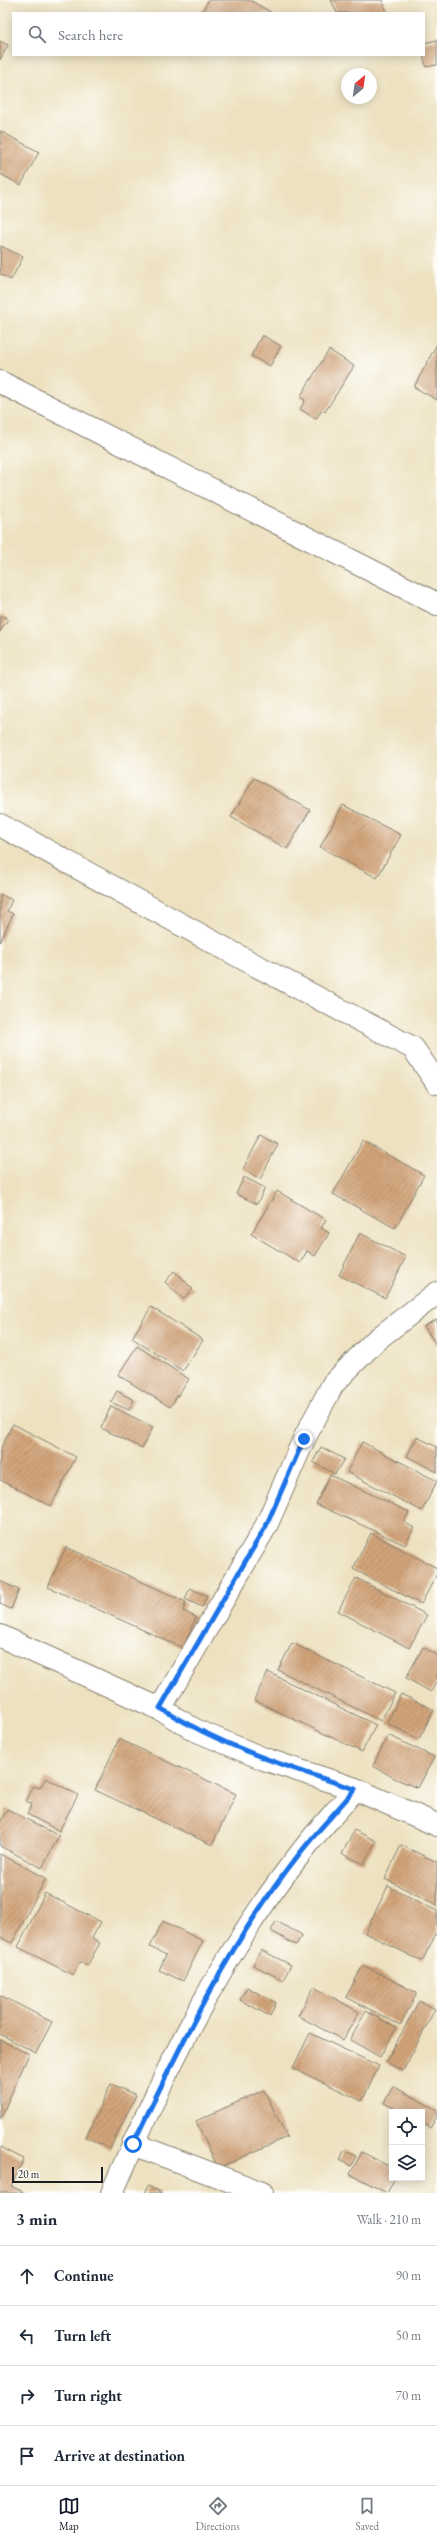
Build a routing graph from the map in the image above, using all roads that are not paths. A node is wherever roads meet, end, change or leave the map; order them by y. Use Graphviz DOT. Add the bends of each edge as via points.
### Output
graph roads {
  1 [pos="0,382"];
  2 [pos="437,604"];
  3 [pos="0,825"];
  4 [pos="437,1082"];
  5 [pos="437,1293"];
  6 [pos="0,1636"];
  7 [pos="160,1708"];
  8 [pos="355,1789"];
  9 [pos="437,1825"];
  10 [pos="133,2144"];
  11 [pos="112,2193"];
  12 [pos="262,2193"];
  1 -- 2 [label="street"];
  3 -- 4 [label="street" via="246,960 414,1048"];
  5 -- 7 [label="street" via="376,1340 334,1384 304,1439 266,1526"];
  6 -- 7 [label="street"];
  7 -- 8 [label="street" via="195,1730 264,1759"];
  8 -- 9 [label="street"];
  8 -- 10 [label="street" via="300,1854 256,1916 193,2019"];
  10 -- 11 [label="street"];
  10 -- 12 [label="street"];
}
